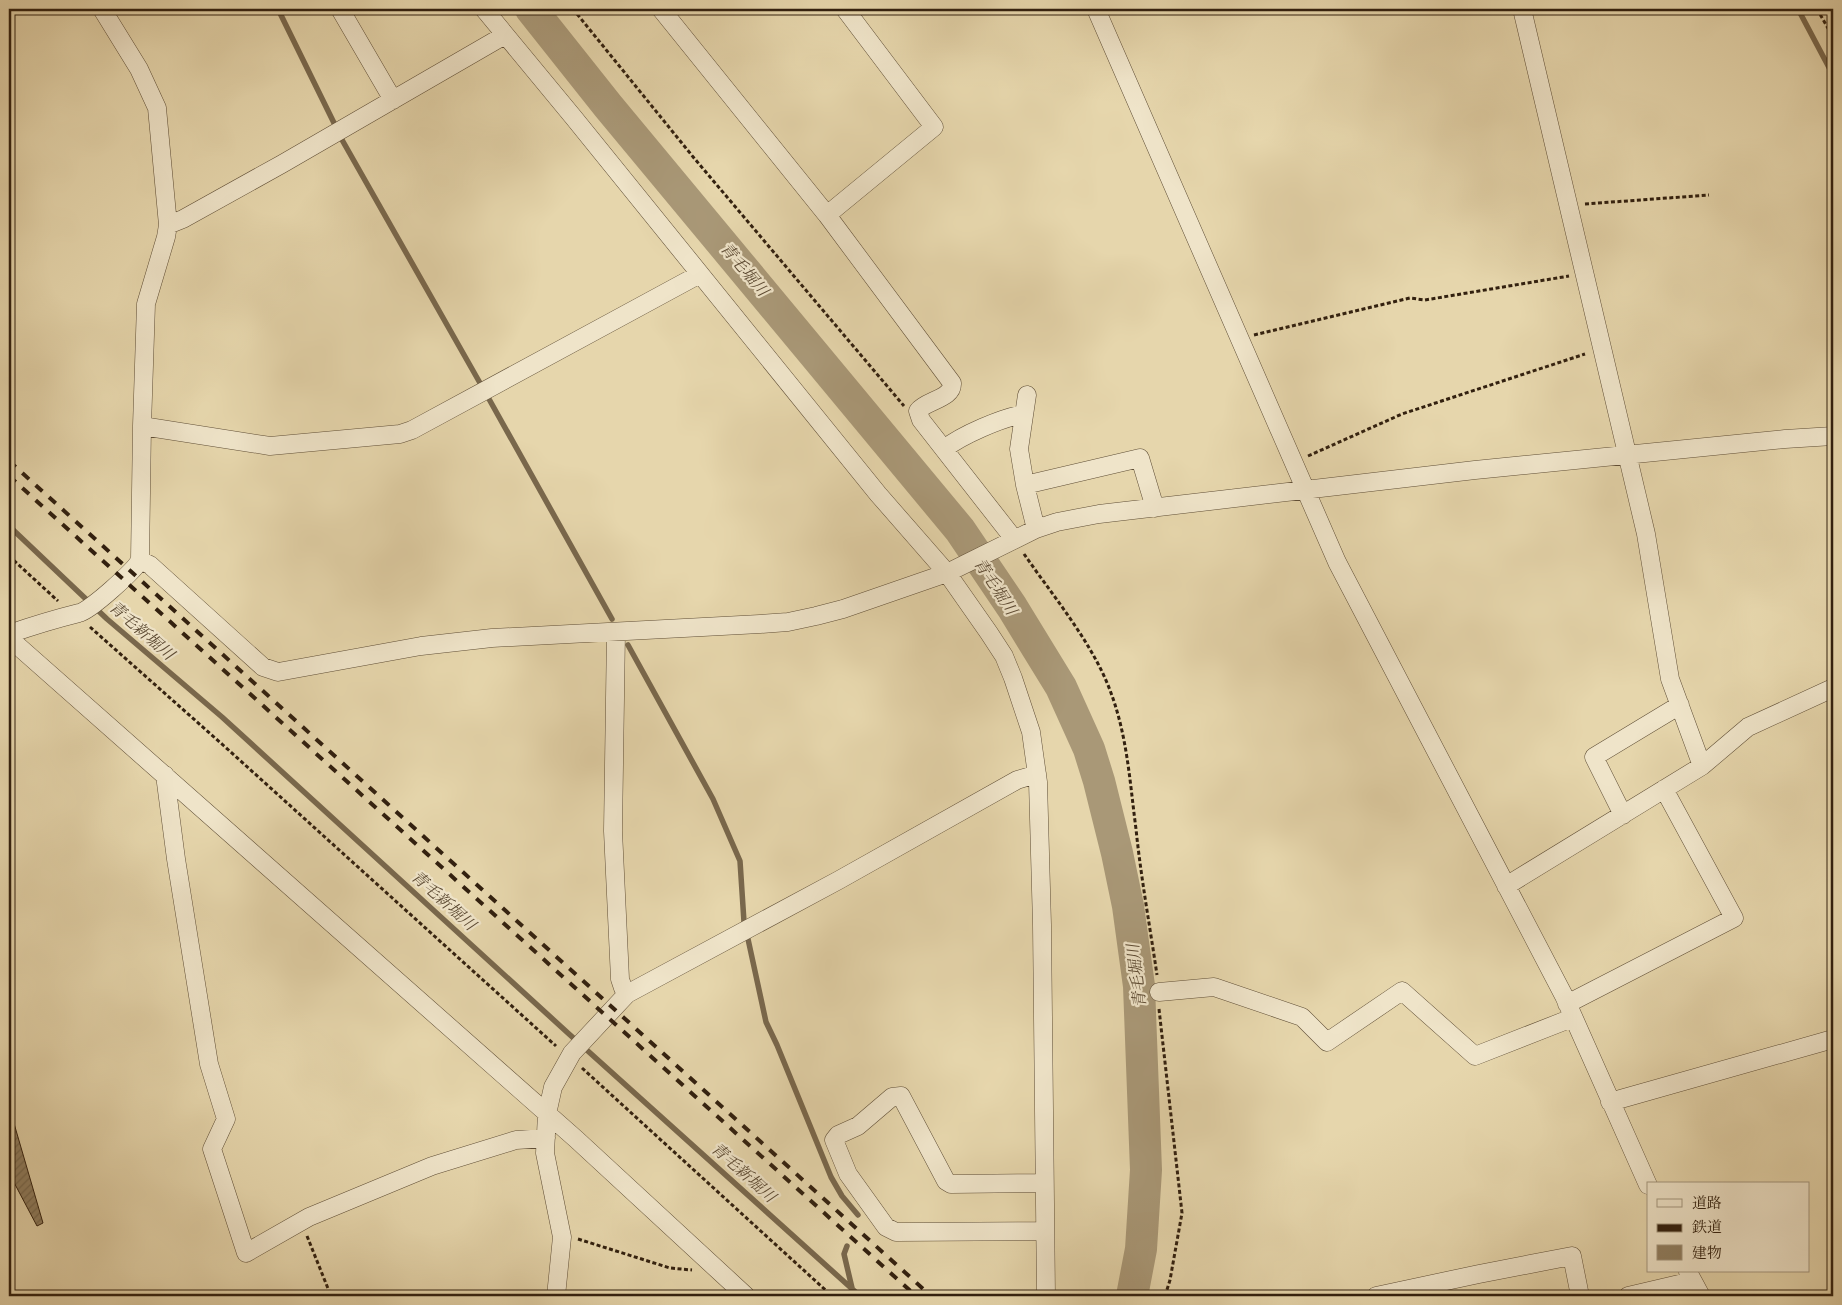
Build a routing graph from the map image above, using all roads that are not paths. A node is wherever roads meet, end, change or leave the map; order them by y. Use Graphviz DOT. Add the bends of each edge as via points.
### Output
graph roads {
  1 [pos="102,9"];
  2 [pos="340,9"];
  3 [pos="484,9"];
  4 [pos="660,9"];
  5 [pos="1096,9"];
  6 [pos="1522,9"];
  7 [pos="850,10"];
  8 [pos="505,35"];
  9 [pos="393,100"];
  10 [pos="827,215"];
  11 [pos="168,226"];
  12 [pos="700,274"];
  13 [pos="1027,395"];
  14 [pos="1024,414"];
  15 [pos="142,426"];
  16 [pos="1833,436"];
  17 [pos="944,449"];
  18 [pos="1628,455"];
  19 [pos="1025,485"];
  20 [pos="1306,491"];
  21 [pos="1154,508"];
  22 [pos="1036,529"];
  23 [pos="1006,543"];
  24 [pos="138,564"];
  25 [pos="954,571"];
  26 [pos="616,632"];
  27 [pos="9,636"];
  28 [pos="1833,688"];
  29 [pos="1680,705"];
  30 [pos="1702,766"];
  31 [pos="1037,774"];
  32 [pos="165,775"];
  33 [pos="1664,789"];
  34 [pos="1623,815"];
  35 [pos="1506,886"];
  36 [pos="1159,992"];
  37 [pos="627,994"];
  38 [pos="1570,1011"];
  39 [pos="1833,1039"];
  40 [pos="1610,1102"];
  41 [pos="546,1114"];
  42 [pos="546,1138"];
  43 [pos="1044,1183"];
  44 [pos="1647,1183"];
  45 [pos="1044,1232"];
  46 [pos="1694,1283"];
  47 [pos="556,1296"];
  48 [pos="746,1296"];
  49 [pos="1046,1296"];
  50 [pos="1376,1296"];
  51 [pos="1580,1296"];
  52 [pos="1628,1296"];
  1 -- 11 [label="street" via="139,69 157,108"];
  2 -- 9 [label="street"];
  3 -- 8 [label="street"];
  4 -- 10 [label="street"];
  5 -- 20 [label="street"];
  6 -- 18 [label="street"];
  7 -- 10 [label="street" via="934,127"];
  8 -- 9 [label="street"];
  8 -- 12 [label="street"];
  9 -- 11 [label="street"];
  10 -- 17 [label="street" via="952,383 948,394 922,406 918,412"];
  11 -- 15 [label="street" via="146,304"];
  12 -- 15 [label="street" via="400,434 270,446"];
  12 -- 25 [label="street" via="878,494"];
  13 -- 14 [label="street"];
  14 -- 17 [label="street" via="1011,416 952,442"];
  14 -- 19 [label="street" via="1019,448"];
  15 -- 24 [label="street"];
  16 -- 18 [label="street"];
  17 -- 23 [label="street"];
  18 -- 20 [label="street"];
  18 -- 29 [label="street" via="1646,534 1670,679"];
  19 -- 21 [label="street" via="1140,458"];
  19 -- 22 [label="street"];
  20 -- 21 [label="street"];
  20 -- 35 [label="street" via="1337,562"];
  21 -- 22 [label="street" via="1099,514"];
  22 -- 23 [label="street"];
  23 -- 25 [label="street"];
  24 -- 26 [label="street" via="150,566 271,671 421,646 492,638"];
  24 -- 27 [label="street" via="81,616"];
  25 -- 26 [label="street" via="843,609 788,622"];
  25 -- 31 [label="street" via="1007,663 1028,724"];
  26 -- 37 [label="street" via="613,831 620,979"];
  27 -- 32 [label="street"];
  28 -- 30 [label="street" via="1748,726"];
  29 -- 30 [label="street"];
  29 -- 34 [label="street" via="1594,757"];
  30 -- 33 [label="street"];
  31 -- 37 [label="street" via="1017,780"];
  31 -- 43 [label="street"];
  32 -- 41 [label="street"];
  32 -- 42 [label="street" via="209,1064 226,1119 212,1149 246,1253 301,1222 432,1166 516,1140"];
  33 -- 34 [label="street"];
  33 -- 38 [label="street" via="1734,918"];
  34 -- 35 [label="street"];
  35 -- 38 [label="street"];
  36 -- 38 [label="street" via="1214,987 1302,1017 1327,1042 1402,990 1475,1056"];
  37 -- 41 [label="street" via="569,1055 553,1087"];
  38 -- 40 [label="street"];
  39 -- 40 [label="street"];
  40 -- 44 [label="street"];
  41 -- 42 [label="street"];
  41 -- 48 [label="street"];
  42 -- 47 [label="street" via="545,1153 562,1237"];
  43 -- 45 [label="street"];
  43 -- 45 [label="street" via="951,1184 946,1181 901,1096 892,1097 858,1126 834,1140 848,1174 886,1227 896,1232"];
  45 -- 49 [label="street"];
  46 -- 52 [label="street"];
  50 -- 51 [label="street" via="1572,1256"];
}
